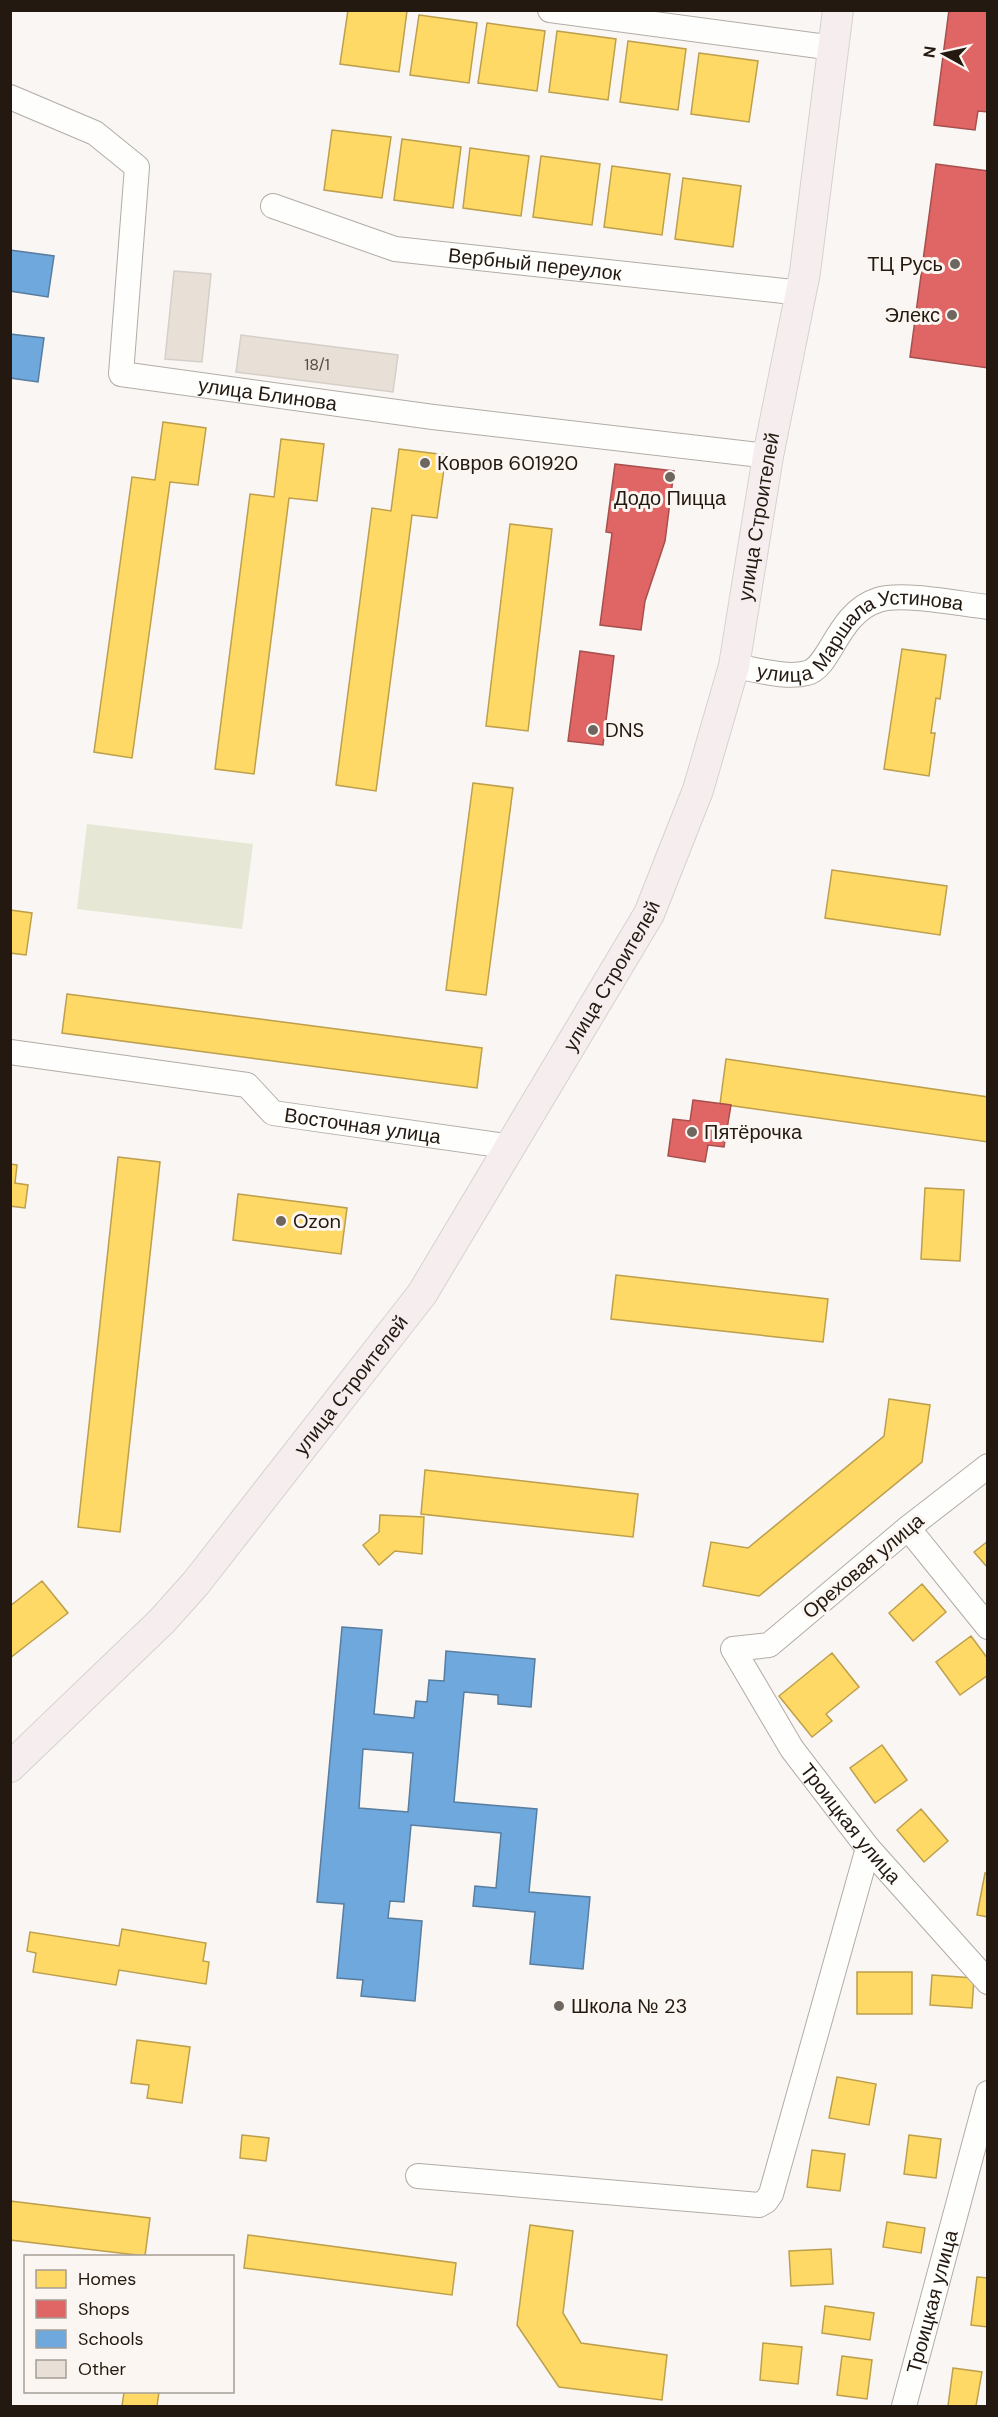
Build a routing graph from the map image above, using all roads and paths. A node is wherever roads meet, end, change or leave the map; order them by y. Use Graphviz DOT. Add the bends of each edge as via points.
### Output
graph roads {
  1 [pos="550,10"];
  2 [pos="838,10"];
  3 [pos="834,48"];
  4 [pos="10,97"];
  5 [pos="273,206"];
  6 [pos="802,293"];
  7 [pos="768,456"];
  8 [pos="987,607"];
  9 [pos="734,666"];
  10 [pos="10,1052"];
  11 [pos="512,1147"];
  12 [pos="987,1466"];
  13 [pos="908,1528"];
  14 [pos="987,1627"];
  15 [pos="733,1649"];
  16 [pos="10,1767"];
  17 [pos="867,1848"];
  18 [pos="987,1982"];
  19 [pos="987,2093"];
  20 [pos="418,2176"];
  21 [pos="904,2406"];
  1 -- 3 [label="street"];
  2 -- 3 [label="main road, улица Строителей"];
  3 -- 6 [label="main road, улица Строителей"];
  4 -- 7 [label="street, улица Блинова" via="95,133 137,167 121,374 433,417"];
  5 -- 6 [label="street, Вербный переулок" via="394,249"];
  6 -- 7 [label="main road, улица Строителей"];
  7 -- 9 [label="main road, улица Строителей"];
  8 -- 9 [label="street, улица Маршала Устинова" via="896,598 878,600 856,610 810,673 798,675"];
  9 -- 11 [label="main road, улица Строителей" via="698,790 649,914"];
  10 -- 11 [label="street, Восточная улица" via="247,1084 273,1113"];
  11 -- 16 [label="main road, улица Строителей" via="422,1294 196,1583 162,1621"];
  12 -- 13 [label="street, Ореховая улица"];
  13 -- 14 [label="street"];
  13 -- 15 [label="street, Ореховая улица" via="769,1645"];
  15 -- 17 [label="street, Троицкая улица" via="792,1749"];
  17 -- 18 [label="street, Троицкая улица"];
  17 -- 20 [label="street" via="766,2201 759,2205"];
  19 -- 21 [label="street, Троицкая улица"];
}
